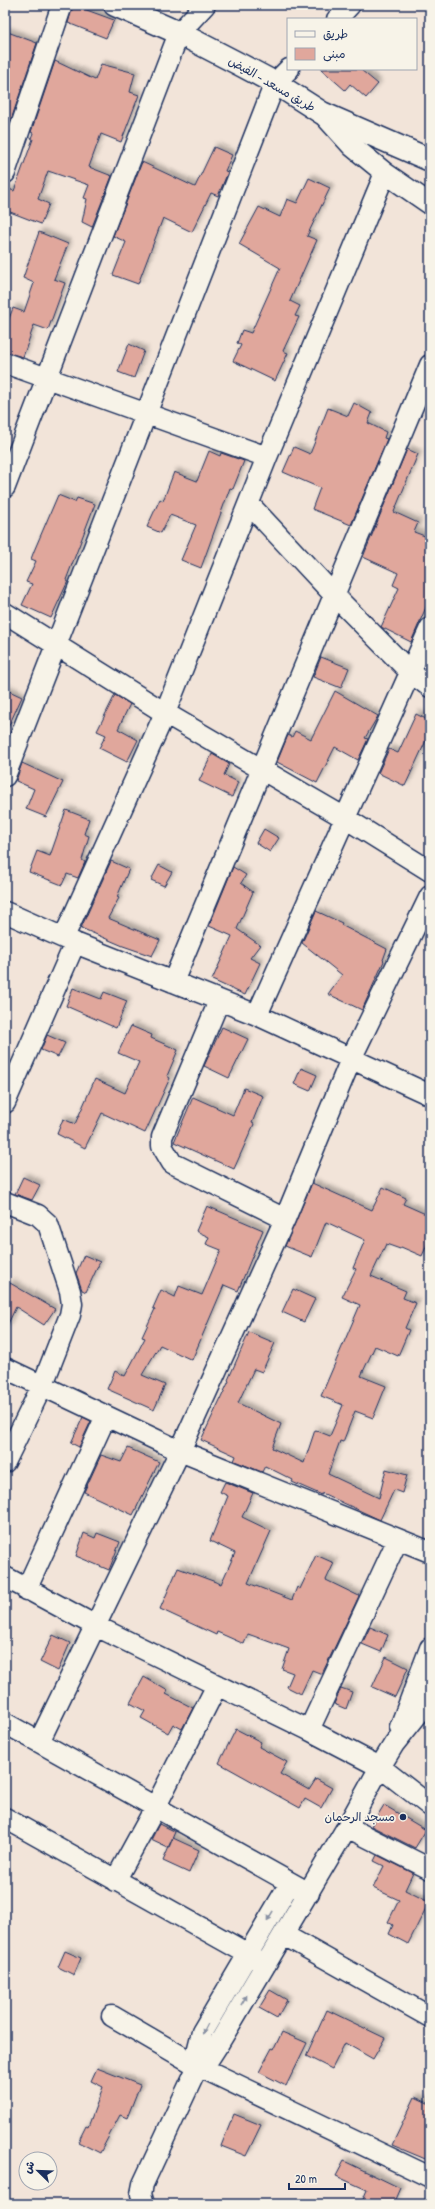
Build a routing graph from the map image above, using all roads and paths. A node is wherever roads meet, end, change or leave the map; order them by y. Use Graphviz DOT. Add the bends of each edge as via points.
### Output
graph roads {
  1 [pos="62,5"];
  2 [pos="115,5"];
  3 [pos="206,5"];
  4 [pos="350,5"];
  5 [pos="338,18"];
  6 [pos="179,33"];
  7 [pos="282,76"];
  8 [pos="322,113"];
  9 [pos="430,160"];
  10 [pos="5,173"];
  11 [pos="385,173"];
  12 [pos="430,204"];
  13 [pos="5,364"];
  14 [pos="430,365"];
  15 [pos="47,378"];
  16 [pos="146,414"];
  17 [pos="267,457"];
  18 [pos="5,487"];
  19 [pos="249,504"];
  20 [pos="334,595"];
  21 [pos="5,613"];
  22 [pos="430,628"];
  23 [pos="56,645"];
  24 [pos="410,672"];
  25 [pos="430,687"];
  26 [pos="165,713"];
  27 [pos="262,769"];
  28 [pos="5,776"];
  29 [pos="345,818"];
  30 [pos="430,871"];
  31 [pos="430,896"];
  32 [pos="5,912"];
  33 [pos="69,940"];
  34 [pos="173,982"];
  35 [pos="219,1001"];
  36 [pos="257,1016"];
  37 [pos="351,1059"];
  38 [pos="13,1065"];
  39 [pos="430,1095"];
  40 [pos="5,1103"];
  41 [pos="5,1202"];
  42 [pos="284,1219"];
  43 [pos="5,1368"];
  44 [pos="43,1384"];
  45 [pos="106,1416"];
  46 [pos="180,1451"];
  47 [pos="6,1457"];
  48 [pos="398,1540"];
  49 [pos="430,1552"];
  50 [pos="5,1577"];
  51 [pos="26,1590"];
  52 [pos="96,1626"];
  53 [pos="430,1648"];
  54 [pos="217,1685"];
  55 [pos="430,1699"];
  56 [pos="5,1723"];
  57 [pos="309,1730"];
  58 [pos="38,1742"];
  59 [pos="394,1744"];
  60 [pos="380,1767"];
  61 [pos="430,1806"];
  62 [pos="155,1808"];
  63 [pos="5,1818"];
  64 [pos="348,1827"];
  65 [pos="430,1870"];
  66 [pos="115,1881"];
  67 [pos="290,1883"];
  68 [pos="309,1893"];
  69 [pos="284,1936"];
  70 [pos="247,1954"];
  71 [pos="266,1964"];
  72 [pos="112,2016"];
  73 [pos="430,2017"];
  74 [pos="198,2066"];
  75 [pos="430,2177"];
  76 [pos="144,2204"];
  1 -- 10 [label="street"];
  2 -- 6 [label="main road, طريق مسعد - الفيض"];
  3 -- 6 [label="street"];
  4 -- 5 [label="street"];
  6 -- 7 [label="main road, طريق مسعد - الفيض"];
  6 -- 15 [label="street"];
  7 -- 8 [label="main road, طريق مسعد - الفيض"];
  7 -- 16 [label="street"];
  8 -- 9 [label="main road, طريق مسعد - الفيض"];
  8 -- 11 [label="street" via="352,146"];
  11 -- 12 [label="street"];
  11 -- 17 [label="street"];
  13 -- 15 [label="street"];
  14 -- 20 [label="street"];
  15 -- 16 [label="street"];
  15 -- 18 [label="street"];
  16 -- 17 [label="street"];
  16 -- 23 [label="street"];
  17 -- 19 [label="street"];
  19 -- 20 [label="street"];
  19 -- 26 [label="street"];
  20 -- 24 [label="street"];
  20 -- 27 [label="street"];
  21 -- 23 [label="street"];
  22 -- 24 [label="street"];
  23 -- 26 [label="street"];
  23 -- 28 [label="street"];
  24 -- 25 [label="street"];
  24 -- 29 [label="street"];
  26 -- 27 [label="street"];
  26 -- 33 [label="street"];
  27 -- 29 [label="street"];
  27 -- 34 [label="street"];
  29 -- 30 [label="street"];
  29 -- 36 [label="street"];
  31 -- 37 [label="street"];
  32 -- 33 [label="street"];
  33 -- 34 [label="street"];
  33 -- 38 [label="street"];
  34 -- 35 [label="street"];
  35 -- 36 [label="street"];
  35 -- 42 [label="street" via="162,1136 162,1146 172,1163"];
  36 -- 37 [label="street"];
  37 -- 39 [label="street"];
  37 -- 42 [label="street"];
  38 -- 40 [label="street"];
  41 -- 44 [label="street" via="38,1215 48,1224 70,1291 70,1315"];
  42 -- 46 [label="street"];
  43 -- 44 [label="street"];
  44 -- 45 [label="street"];
  44 -- 47 [label="street"];
  45 -- 46 [label="street"];
  45 -- 51 [label="street"];
  46 -- 48 [label="street"];
  46 -- 52 [label="street"];
  48 -- 49 [label="street"];
  48 -- 57 [label="street"];
  50 -- 51 [label="street"];
  51 -- 52 [label="street"];
  52 -- 54 [label="street"];
  52 -- 58 [label="street"];
  53 -- 59 [label="street"];
  54 -- 57 [label="street"];
  54 -- 62 [label="street"];
  55 -- 59 [label="street"];
  56 -- 58 [label="street"];
  57 -- 60 [label="street"];
  58 -- 62 [label="street"];
  59 -- 60 [label="street"];
  60 -- 61 [label="street"];
  60 -- 64 [label="street"];
  62 -- 66 [label="street"];
  62 -- 67 [label="street"];
  63 -- 66 [label="street"];
  64 -- 65 [label="street"];
  64 -- 68 [label="street"];
  66 -- 70 [label="street"];
  67 -- 68 [label="street"];
  67 -- 70 [label="street, one-way"];
  68 -- 69 [label="street"];
  69 -- 71 [label="street"];
  69 -- 73 [label="street"];
  70 -- 71 [label="street"];
  70 -- 74 [label="street, one-way" via="202,2032 198,2048"];
  74 -- 71 [label="street, one-way" via="210,2057"];
  72 -- 74 [label="street"];
  74 -- 75 [label="street"];
  74 -- 76 [label="street" via="143,2184 141,2194"];
}
